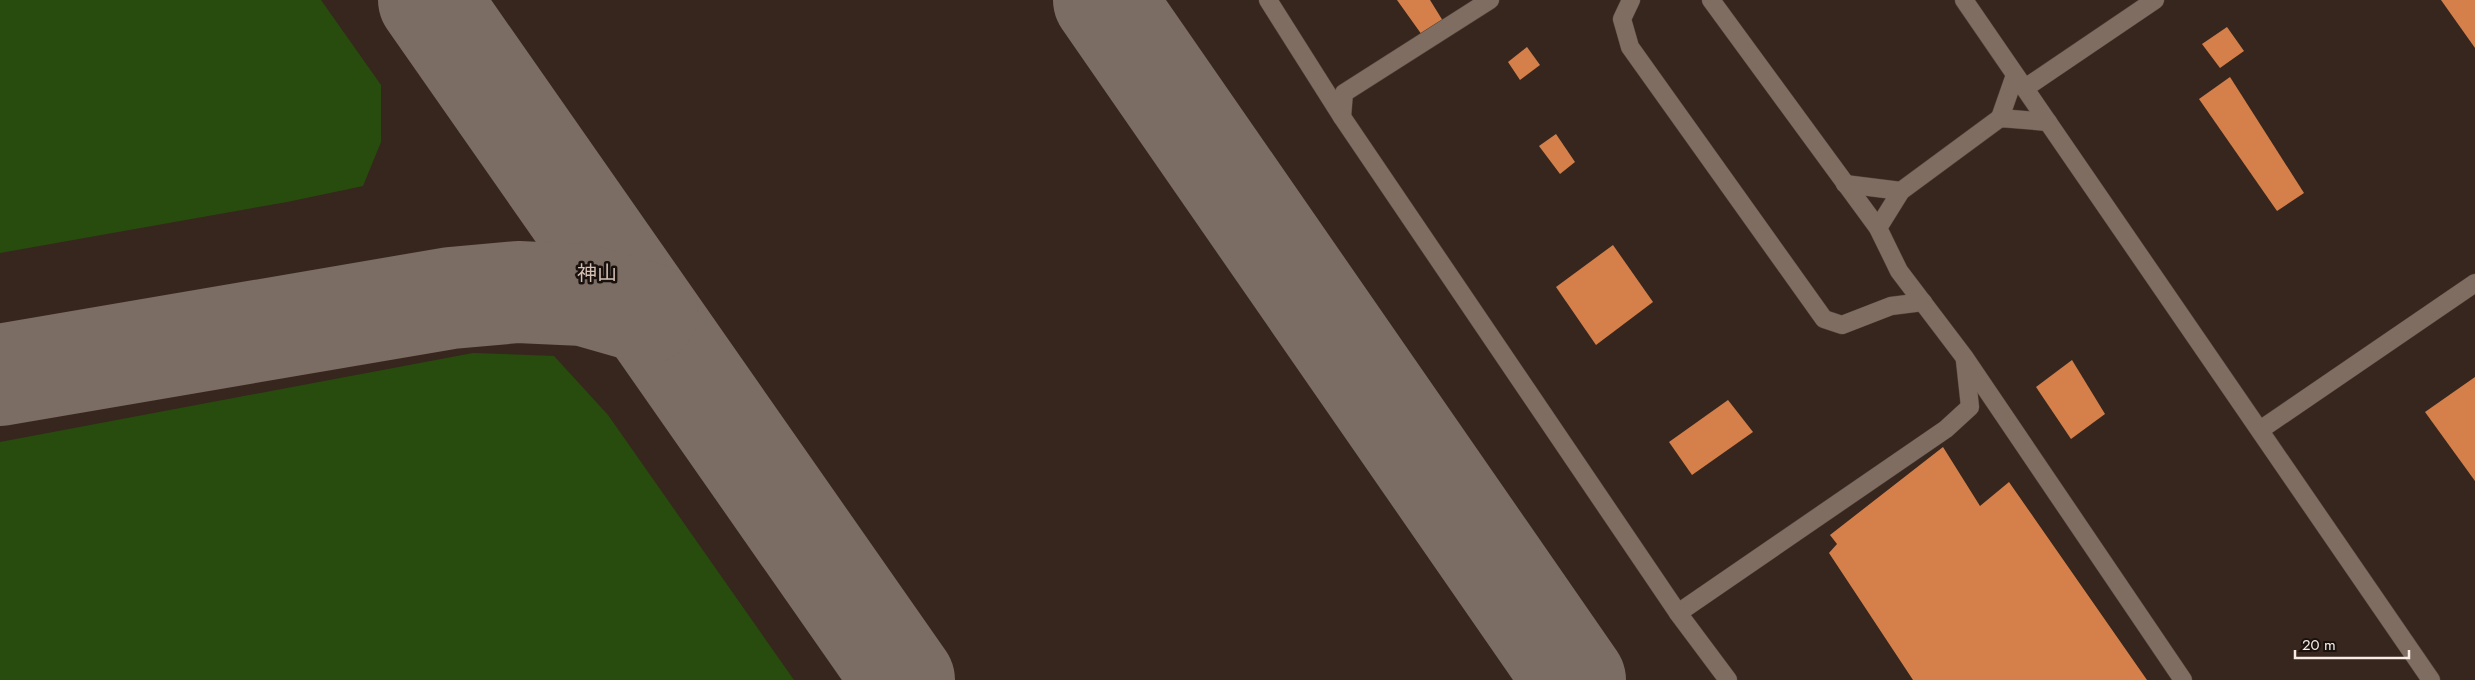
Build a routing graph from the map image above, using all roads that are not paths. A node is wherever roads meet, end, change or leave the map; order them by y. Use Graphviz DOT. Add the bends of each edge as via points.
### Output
graph roads {
  1 [pos="1268,0"];
  2 [pos="1490,0"];
  3 [pos="1631,0"];
  4 [pos="1711,0"];
  5 [pos="1964,0"];
  6 [pos="2155,0"];
  7 [pos="2020,81"];
  8 [pos="1342,117"];
  9 [pos="2000,118"];
  10 [pos="2048,122"];
  11 [pos="1845,184"];
  12 [pos="1901,191"];
  13 [pos="1878,228"];
  14 [pos="1899,271"];
  15 [pos="2475,283"];
  16 [pos="1923,302"];
  17 [pos="1891,306"];
  18 [pos="1965,358"];
  19 [pos="2260,430"];
  20 [pos="1678,613"];
  21 [pos="1728,680"];
  22 [pos="2183,680"];
  23 [pos="2431,680"];
  1 -- 8 [label="lane"];
  2 -- 8 [label="lane" via="1344,93"];
  3 -- 17 [label="lane" via="1622,19 1630,47 1824,319 1842,325"];
  4 -- 11 [label="lane"];
  5 -- 7 [label="lane"];
  6 -- 7 [label="lane"];
  7 -- 9 [label="lane"];
  7 -- 10 [label="lane"];
  8 -- 20 [label="lane"];
  9 -- 10 [label="lane"];
  9 -- 12 [label="lane"];
  10 -- 19 [label="lane"];
  11 -- 12 [label="lane"];
  11 -- 13 [label="lane"];
  12 -- 13 [label="lane"];
  13 -- 14 [label="lane"];
  14 -- 16 [label="lane"];
  14 -- 17 [label="lane"];
  15 -- 19 [label="lane"];
  16 -- 17 [label="lane"];
  16 -- 18 [label="lane"];
  18 -- 20 [label="lane" via="1970,407 1946,429"];
  18 -- 22 [label="lane"];
  19 -- 23 [label="lane"];
  20 -- 21 [label="lane"];
}
